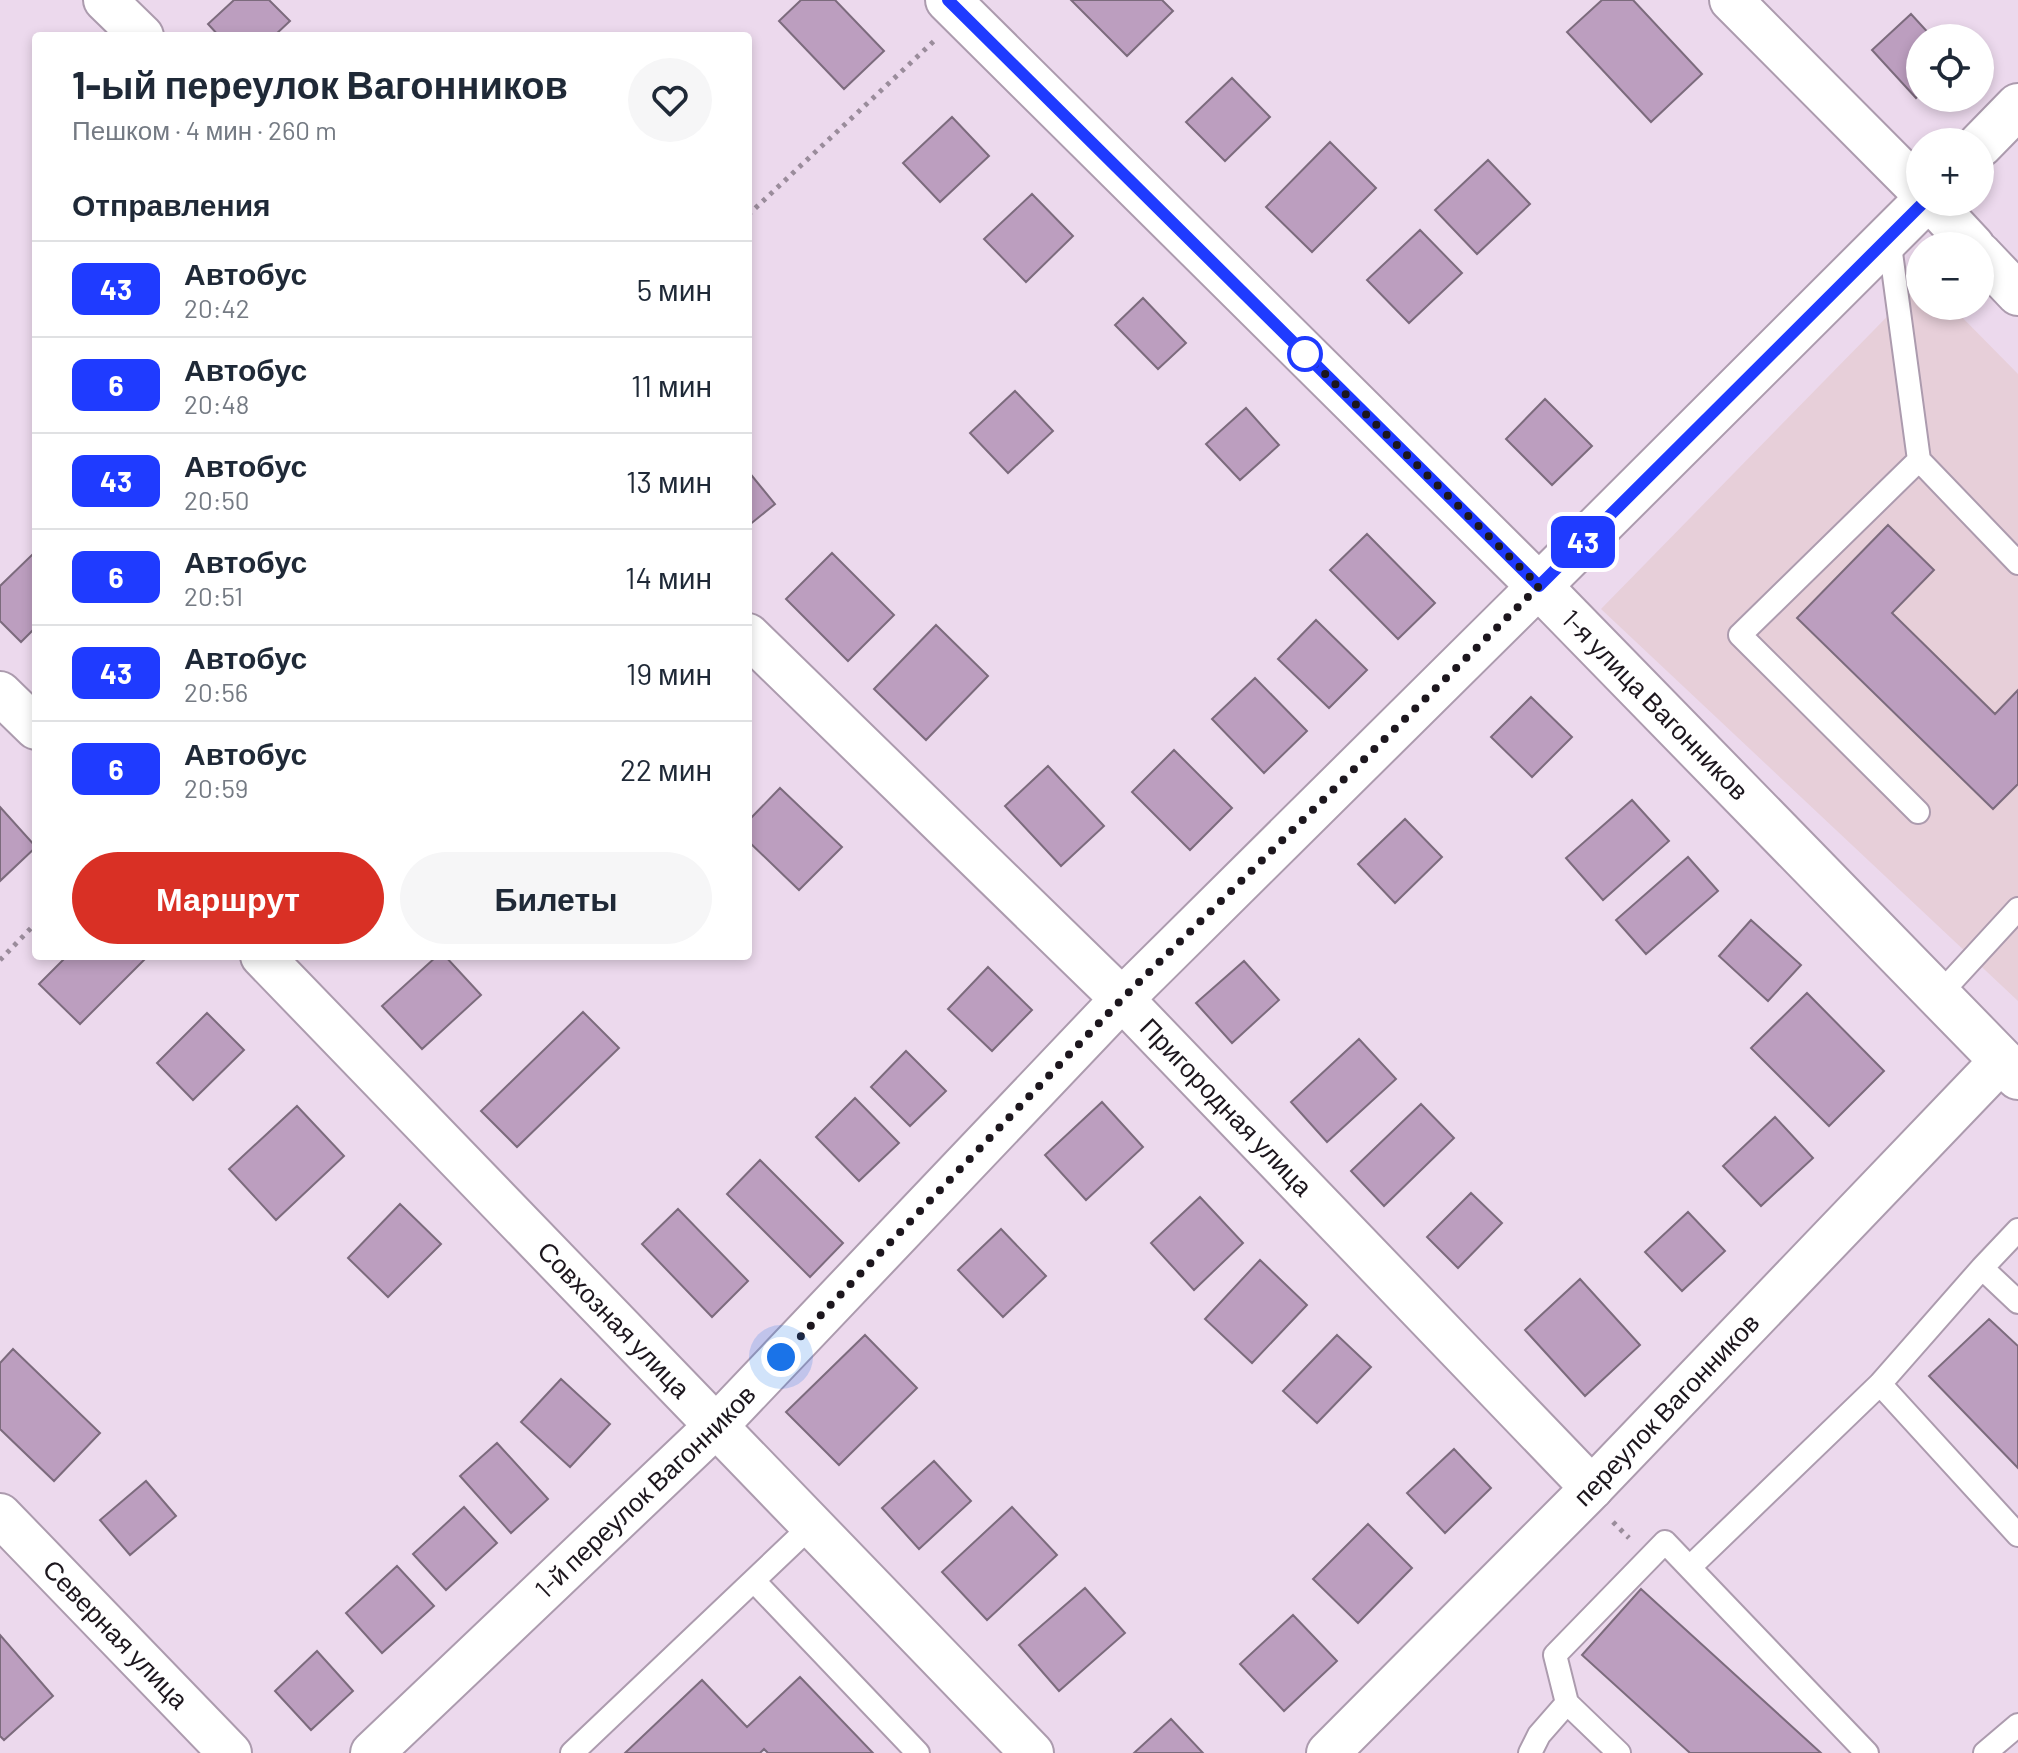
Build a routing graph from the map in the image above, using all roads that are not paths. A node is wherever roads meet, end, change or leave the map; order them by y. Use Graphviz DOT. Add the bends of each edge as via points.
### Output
graph roads {
  1 [pos="105,0"];
  2 [pos="1731,0"];
  3 [pos="955,7"];
  4 [pos="138,32"];
  5 [pos="2018,106"];
  6 [pos="1994,131"];
  7 [pos="1906,176"];
  8 [pos="1910,216"];
  9 [pos="1945,216"];
  10 [pos="1960,232"];
  11 [pos="1888,237"];
  12 [pos="1994,269"];
  13 [pos="2018,294"];
  14 [pos="1919,460"];
  15 [pos="2018,563"];
  16 [pos="1539,586"];
  17 [pos="752,639"];
  18 [pos="0,693"];
  19 [pos="32,724"];
  20 [pos="1918,812"];
  21 [pos="2018,909"];
  22 [pos="266,960"];
  23 [pos="1938,996"];
  24 [pos="1122,999"];
  25 [pos="2010,1069"];
  26 [pos="2018,1230"];
  27 [pos="1982,1268"];
  28 [pos="2018,1302"];
  29 [pos="1880,1384"];
  30 [pos="718,1424"];
  31 [pos="1589,1491"];
  32 [pos="0,1515"];
  33 [pos="813,1524"];
  34 [pos="2018,1535"];
  35 [pos="1690,1567"];
  36 [pos="754,1581"];
  37 [pos="1567,1703"];
  38 [pos="2018,1725"];
  39 [pos="1997,1750"];
  40 [pos="230,1753"];
  41 [pos="372,1753"];
  42 [pos="572,1753"];
  43 [pos="918,1753"];
  44 [pos="1032,1753"];
  45 [pos="1328,1753"];
  46 [pos="1530,1753"];
  47 [pos="1619,1753"];
  48 [pos="1867,1753"];
  1 -- 4 [label="street"];
  2 -- 7 [label="street"];
  3 -- 16 [label="main road, 1-я улица Вагонников"];
  5 -- 6 [label="main road"];
  8 -- 11 [label="main road, 1-й переулок Вагонников"];
  9 -- 10 [label="street"];
  11 -- 14 [label="lane"];
  11 -- 16 [label="main road, 1-й переулок Вагонников"];
  12 -- 13 [label="street"];
  14 -- 15 [label="lane"];
  14 -- 20 [label="lane" via="1740,635"];
  16 -- 23 [label="main road, 1-я улица Вагонников"];
  16 -- 24 [label="street, 1-й переулок Вагонников"];
  17 -- 24 [label="street, Пригородная улица"];
  18 -- 19 [label="street"];
  21 -- 23 [label="lane"];
  22 -- 30 [label="street, Совхозная улица"];
  23 -- 25 [label="main road, 1-я улица Вагонников"];
  24 -- 30 [label="street, 1-й переулок Вагонников"];
  24 -- 31 [label="street, Пригородная улица"];
  25 -- 31 [label="street, переулок Вагонников"];
  26 -- 27 [label="lane"];
  27 -- 28 [label="lane"];
  27 -- 29 [label="lane"];
  29 -- 34 [label="lane"];
  29 -- 35 [label="lane"];
  30 -- 33 [label="street, Совхозная улица"];
  30 -- 41 [label="street, 1-й переулок Вагонников"];
  31 -- 45 [label="street, переулок Вагонников"];
  32 -- 40 [label="street, Северная улица"];
  33 -- 36 [label="lane"];
  33 -- 44 [label="street, Совхозная улица"];
  35 -- 37 [label="lane" via="1665,1542 1555,1655"];
  35 -- 48 [label="lane"];
  36 -- 42 [label="lane"];
  36 -- 43 [label="lane"];
  37 -- 46 [label="lane"];
  37 -- 47 [label="lane"];
  38 -- 39 [label="lane"];
}
